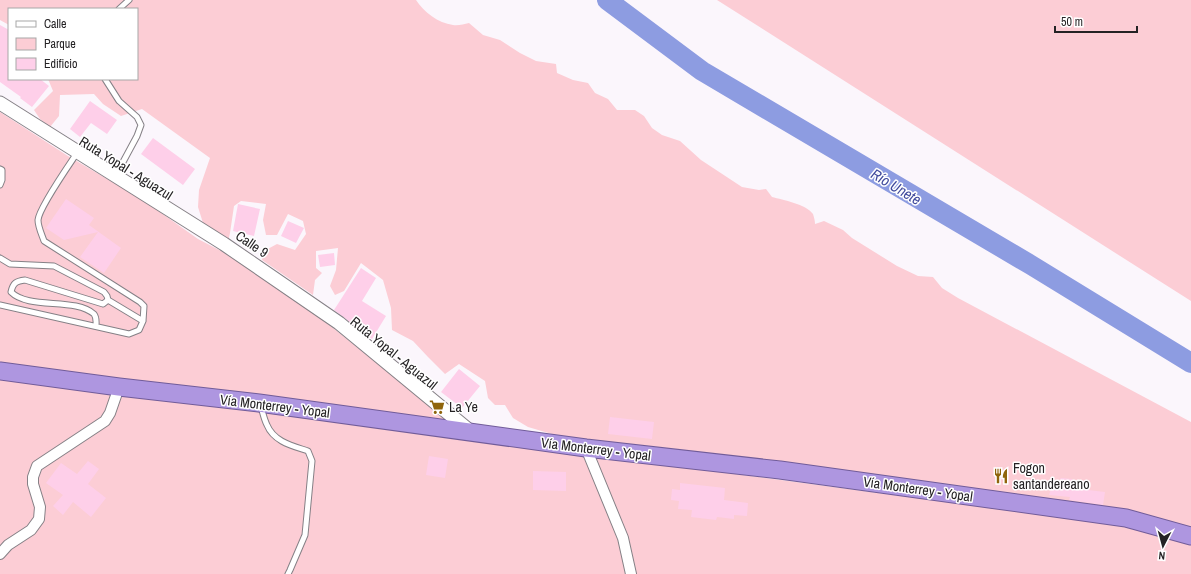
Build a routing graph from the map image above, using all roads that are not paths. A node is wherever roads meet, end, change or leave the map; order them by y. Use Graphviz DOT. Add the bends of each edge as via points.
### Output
graph roads {
  1 [pos="129,0"];
  2 [pos="120,8"];
  3 [pos="106,80"];
  4 [pos="0,103"];
  5 [pos="78,152"];
  6 [pos="0,169"];
  7 [pos="116,175"];
  8 [pos="0,185"];
  9 [pos="0,258"];
  10 [pos="108,300"];
  11 [pos="0,306"];
  12 [pos="143,321"];
  13 [pos="96,326"];
  14 [pos="0,371"];
  15 [pos="119,387"];
  16 [pos="259,403"];
  17 [pos="471,432"];
  18 [pos="586,448"];
  19 [pos="1191,536"];
  20 [pos="0,554"];
  21 [pos="288,574"];
  22 [pos="631,574"];
  1 -- 2 [label="lane"];
  3 -- 7 [label="lane" via="119,101 137,117 141,125 138,136"];
  4 -- 5 [label="lane, Ruta Yopal - Aguazul"];
  5 -- 7 [label="lane, Ruta Yopal - Aguazul"];
  5 -- 12 [label="lane" via="42,208 38,220 40,231 44,241 140,302 144,306"];
  6 -- 8 [label="lane"];
  7 -- 17 [label="lane, Ruta Yopal - Aguazul" via="224,244 339,323"];
  9 -- 10 [label="lane" via="10,264 54,266 104,292"];
  10 -- 12 [label="lane"];
  10 -- 13 [label="lane" via="103,304 25,280 15,282 12,286 11,292 25,300 81,307 94,315 97,319"];
  11 -- 13 [label="lane"];
  12 -- 13 [label="lane" via="139,330 129,334"];
  14 -- 15 [label="lane"];
  15 -- 16 [label="lane"];
  15 -- 20 [label="street" via="105,421 37,466 33,484 40,507 39,518 31,530 8,545"];
  16 -- 17 [label="lane"];
  16 -- 21 [label="lane" via="267,426 273,434 281,441 308,451 312,460 304,535"];
  17 -- 18 [label="highway, Vía Monterrey - Yopal"];
  18 -- 19 [label="highway, Vía Monterrey - Yopal" via="787,472 1126,518"];
  18 -- 22 [label="street" via="623,538"];
}
